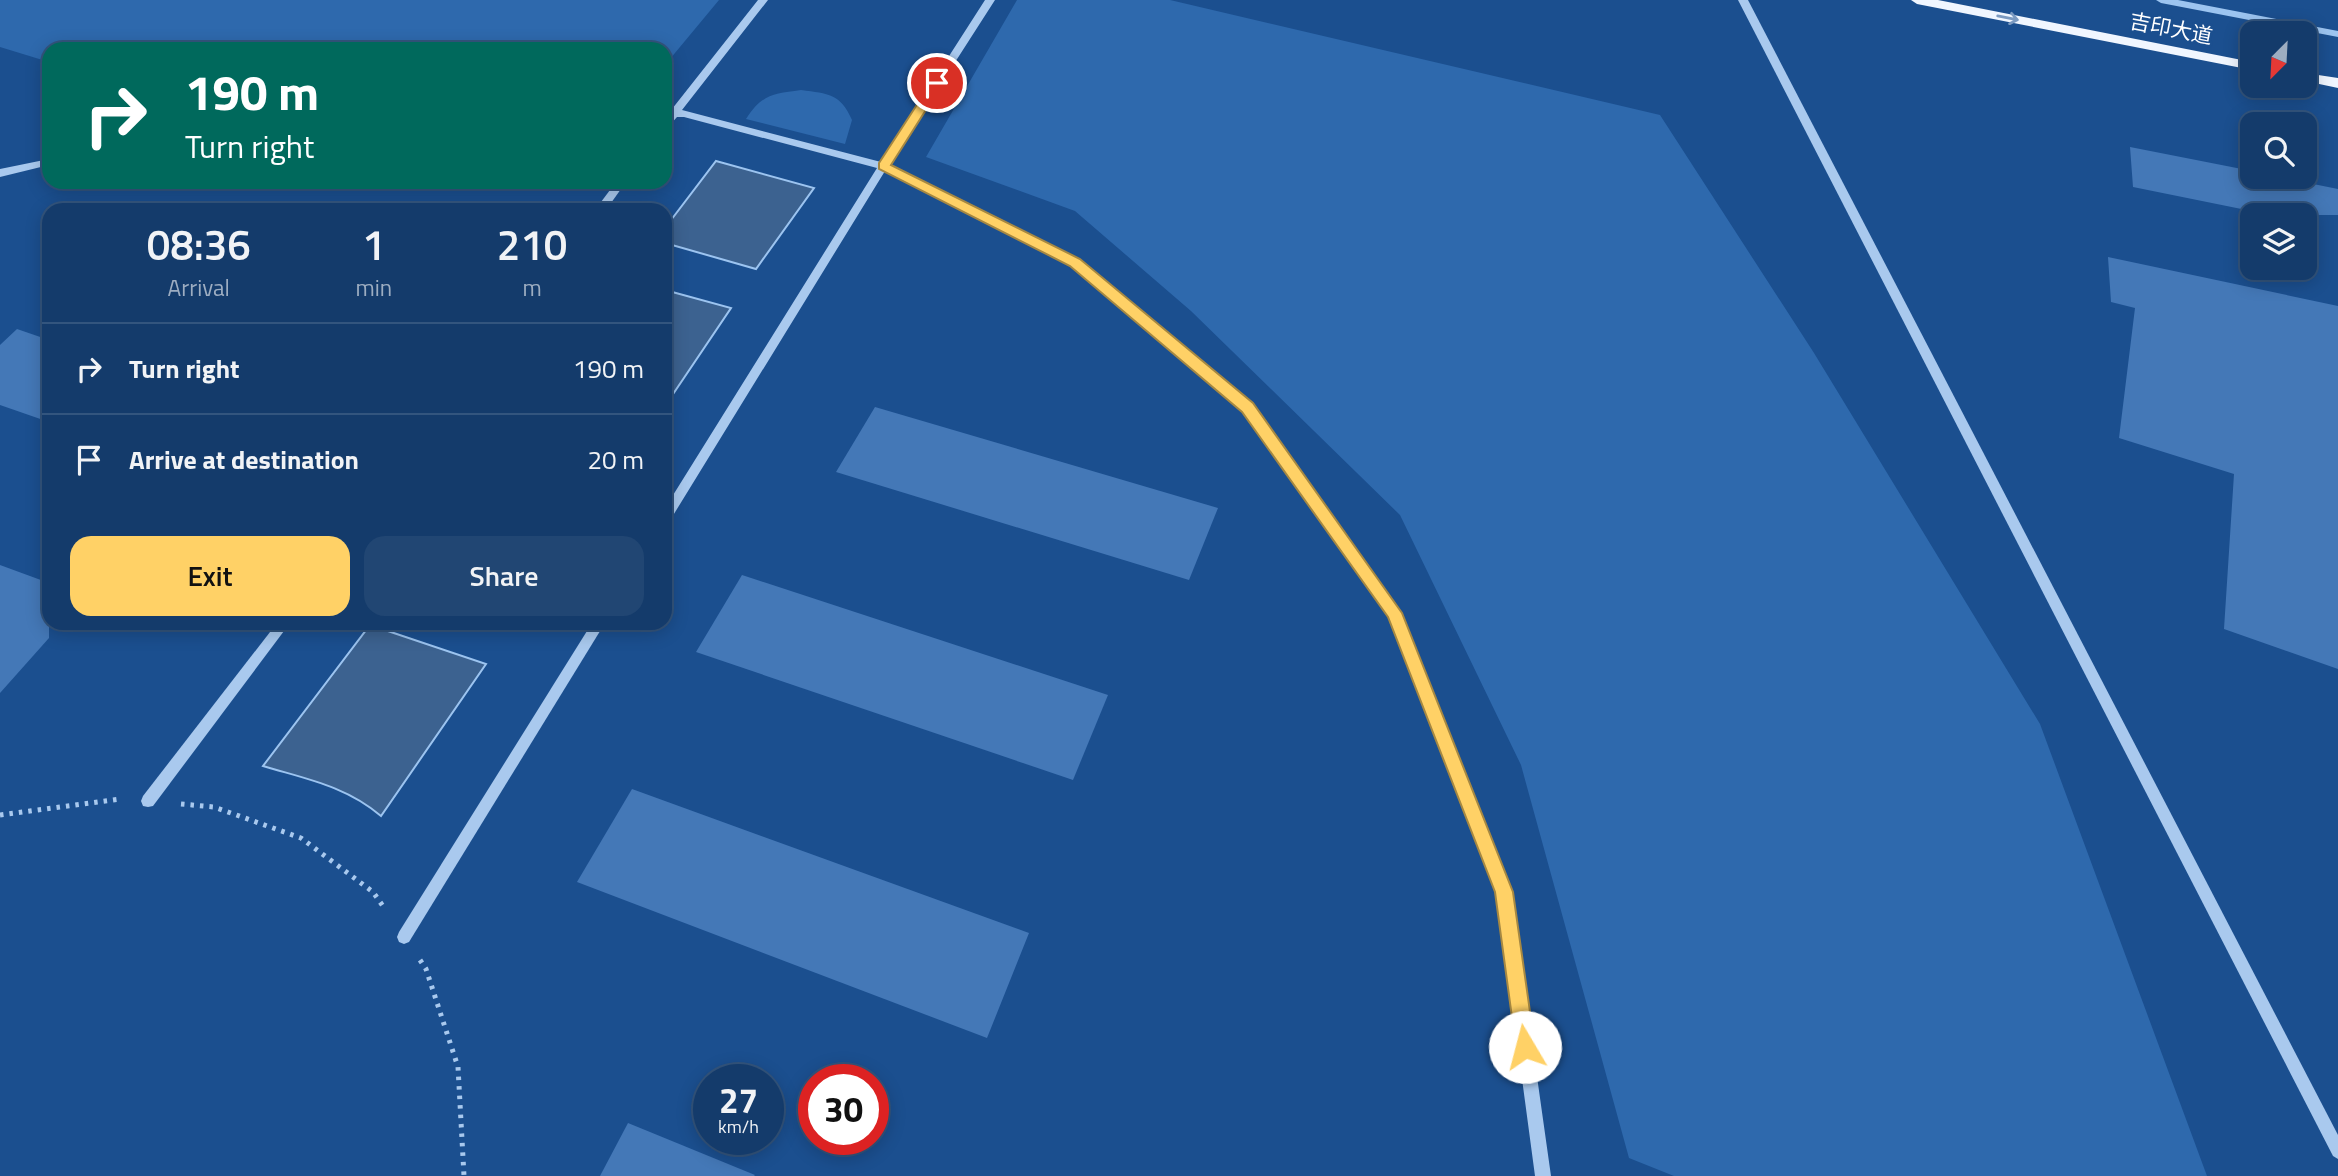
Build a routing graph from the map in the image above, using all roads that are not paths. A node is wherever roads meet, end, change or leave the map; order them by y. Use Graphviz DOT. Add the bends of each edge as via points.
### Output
graph roads {
  1 [pos="763,0"];
  2 [pos="990,0"];
  3 [pos="1743,0"];
  4 [pos="1917,0"];
  5 [pos="2240,64"];
  6 [pos="2317,79"];
  7 [pos="2338,83"];
  8 [pos="672,111"];
  9 [pos="672,113"];
  10 [pos="42,164"];
  11 [pos="883,166"];
  12 [pos="0,173"];
  13 [pos="672,507"];
  14 [pos="280,630"];
  15 [pos="595,630"];
  16 [pos="148,801"];
  17 [pos="404,937"];
  18 [pos="2338,1151"];
  19 [pos="1543,1176"];
  1 -- 8 [label="street"];
  2 -- 11 [label="street"];
  3 -- 18 [label="street"];
  4 -- 5 [label="main road, 吉印大道, one-way"];
  6 -- 7 [label="main road"];
  9 -- 11 [label="street"];
  10 -- 12 [label="street"];
  11 -- 13 [label="street"];
  11 -- 19 [label="street" via="1075,262 1247,408 1394,613 1504,892"];
  14 -- 16 [label="street"];
  15 -- 17 [label="street"];
}
